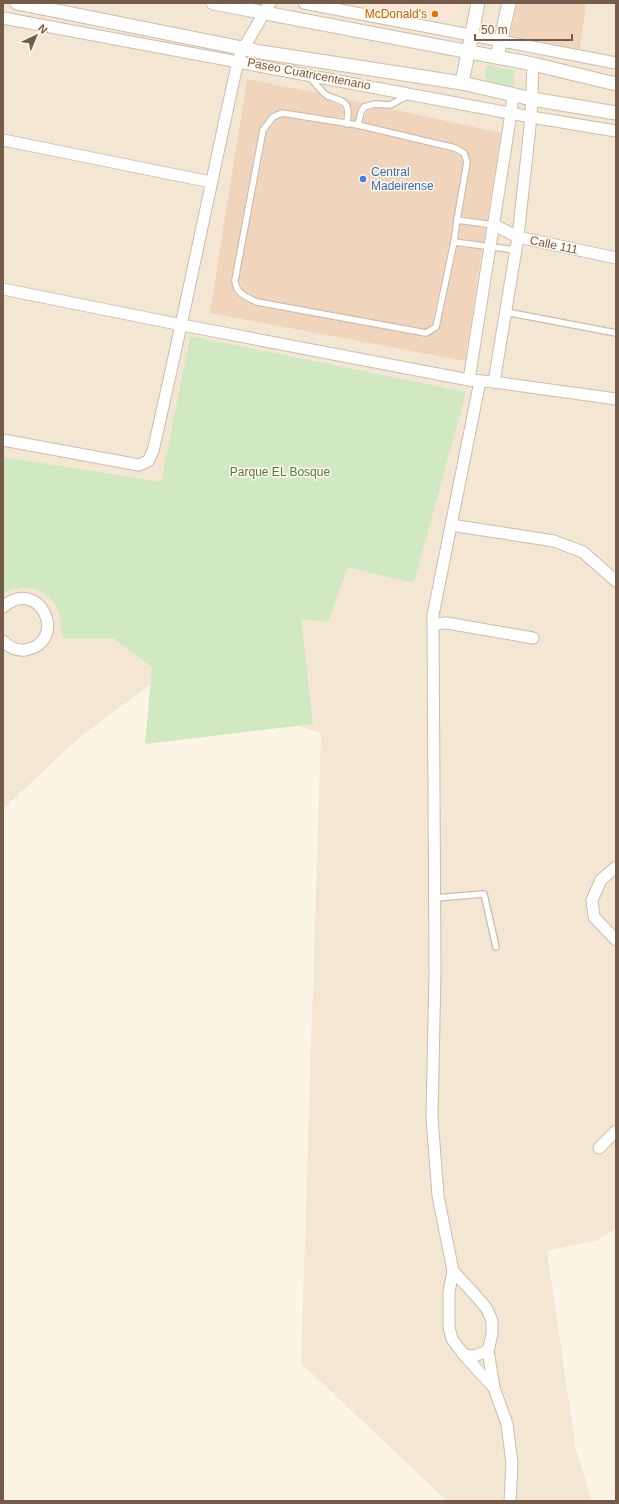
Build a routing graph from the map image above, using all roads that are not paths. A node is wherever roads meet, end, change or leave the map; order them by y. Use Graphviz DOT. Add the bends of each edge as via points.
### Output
graph roads {
  1 [pos="17,3"];
  2 [pos="213,3"];
  3 [pos="304,3"];
  4 [pos="478,3"];
  5 [pos="509,3"];
  6 [pos="266,8"];
  7 [pos="3,18"];
  8 [pos="472,35"];
  9 [pos="501,40"];
  10 [pos="468,51"];
  11 [pos="241,55"];
  12 [pos="497,57"];
  13 [pos="616,62"];
  14 [pos="534,64"];
  15 [pos="308,74"];
  16 [pos="462,83"];
  17 [pos="616,84"];
  18 [pos="412,94"];
  19 [pos="513,95"];
  20 [pos="532,99"];
  21 [pos="511,113"];
  22 [pos="616,113"];
  23 [pos="531,117"];
  24 [pos="347,124"];
  25 [pos="358,125"];
  26 [pos="616,131"];
  27 [pos="3,140"];
  28 [pos="211,182"];
  29 [pos="457,220"];
  30 [pos="494,225"];
  31 [pos="518,238"];
  32 [pos="454,242"];
  33 [pos="490,248"];
  34 [pos="516,250"];
  35 [pos="616,258"];
  36 [pos="3,289"];
  37 [pos="506,312"];
  38 [pos="182,325"];
  39 [pos="616,333"];
  40 [pos="469,380"];
  41 [pos="480,381"];
  42 [pos="494,382"];
  43 [pos="616,399"];
  44 [pos="3,440"];
  45 [pos="451,525"];
  46 [pos="616,581"];
  47 [pos="3,607"];
  48 [pos="433,624"];
  49 [pos="533,638"];
  50 [pos="4,644"];
  51 [pos="616,867"];
  52 [pos="435,898"];
  53 [pos="616,940"];
  54 [pos="496,947"];
  55 [pos="616,1131"];
  56 [pos="599,1148"];
  57 [pos="453,1271"];
  58 [pos="488,1351"];
  59 [pos="464,1355"];
  60 [pos="494,1388"];
  61 [pos="510,1501"];
  1 -- 11 [label="street, Paseo Cuatricentenario"];
  2 -- 6 [label="street"];
  3 -- 8 [label="street"];
  4 -- 8 [label="street"];
  5 -- 9 [label="street"];
  6 -- 10 [label="street"];
  6 -- 11 [label="street"];
  7 -- 11 [label="street, Paseo Cuatricentenario"];
  8 -- 9 [label="street"];
  8 -- 10 [label="street"];
  9 -- 12 [label="street"];
  9 -- 13 [label="street"];
  10 -- 12 [label="street"];
  10 -- 16 [label="street"];
  11 -- 15 [label="street, Paseo Cuatricentenario"];
  11 -- 16 [label="street, Paseo Cuatricentenario"];
  11 -- 28 [label="street"];
  12 -- 14 [label="street"];
  14 -- 17 [label="street"];
  14 -- 20 [label="street"];
  15 -- 18 [label="street, Paseo Cuatricentenario"];
  15 -- 24 [label="lane" via="327,95 344,102 348,108"];
  16 -- 19 [label="street, Paseo Cuatricentenario"];
  18 -- 21 [label="street, Paseo Cuatricentenario"];
  18 -- 25 [label="lane" via="390,106 375,104 364,107"];
  19 -- 20 [label="street, Paseo Cuatricentenario"];
  19 -- 21 [label="street"];
  20 -- 22 [label="street, Paseo Cuatricentenario"];
  20 -- 23 [label="street"];
  21 -- 23 [label="street, Paseo Cuatricentenario"];
  21 -- 30 [label="street"];
  23 -- 26 [label="street, Paseo Cuatricentenario"];
  23 -- 31 [label="street"];
  24 -- 25 [label="lane"];
  24 -- 32 [label="lane" via="282,113 273,118 263,130 235,280 242,295 257,302 426,333 436,327"];
  25 -- 29 [label="lane" via="455,148 464,153 467,162"];
  27 -- 28 [label="street"];
  28 -- 38 [label="street"];
  29 -- 30 [label="lane"];
  29 -- 32 [label="lane"];
  30 -- 31 [label="street, Calle 111"];
  30 -- 33 [label="street"];
  31 -- 34 [label="street"];
  31 -- 35 [label="street, Calle 111"];
  32 -- 33 [label="lane"];
  33 -- 34 [label="lane"];
  33 -- 40 [label="street"];
  34 -- 37 [label="street"];
  36 -- 38 [label="street"];
  37 -- 39 [label="lane"];
  37 -- 42 [label="street"];
  38 -- 40 [label="street"];
  38 -- 44 [label="street" via="153,451 148,461 139,465"];
  40 -- 41 [label="street"];
  41 -- 42 [label="street"];
  41 -- 45 [label="street"];
  42 -- 43 [label="street"];
  45 -- 46 [label="street" via="554,540 583,552"];
  45 -- 48 [label="street"];
  47 -- 50 [label="street" via="9,602 24,598 40,606 48,621 44,638 31,649 13,649"];
  48 -- 49 [label="street" via="447,623"];
  48 -- 52 [label="street"];
  51 -- 53 [label="street" via="601,880 592,900 594,917"];
  52 -- 54 [label="lane" via="484,894"];
  52 -- 57 [label="street" via="432,1118 438,1196"];
  55 -- 56 [label="street"];
  57 -- 58 [label="street" via="487,1309 492,1322"];
  57 -- 59 [label="street" via="449,1327 452,1339"];
  58 -- 59 [label="street" via="474,1356"];
  58 -- 60 [label="street"];
  59 -- 60 [label="street"];
  60 -- 61 [label="street" via="506,1424 512,1463"];
}
